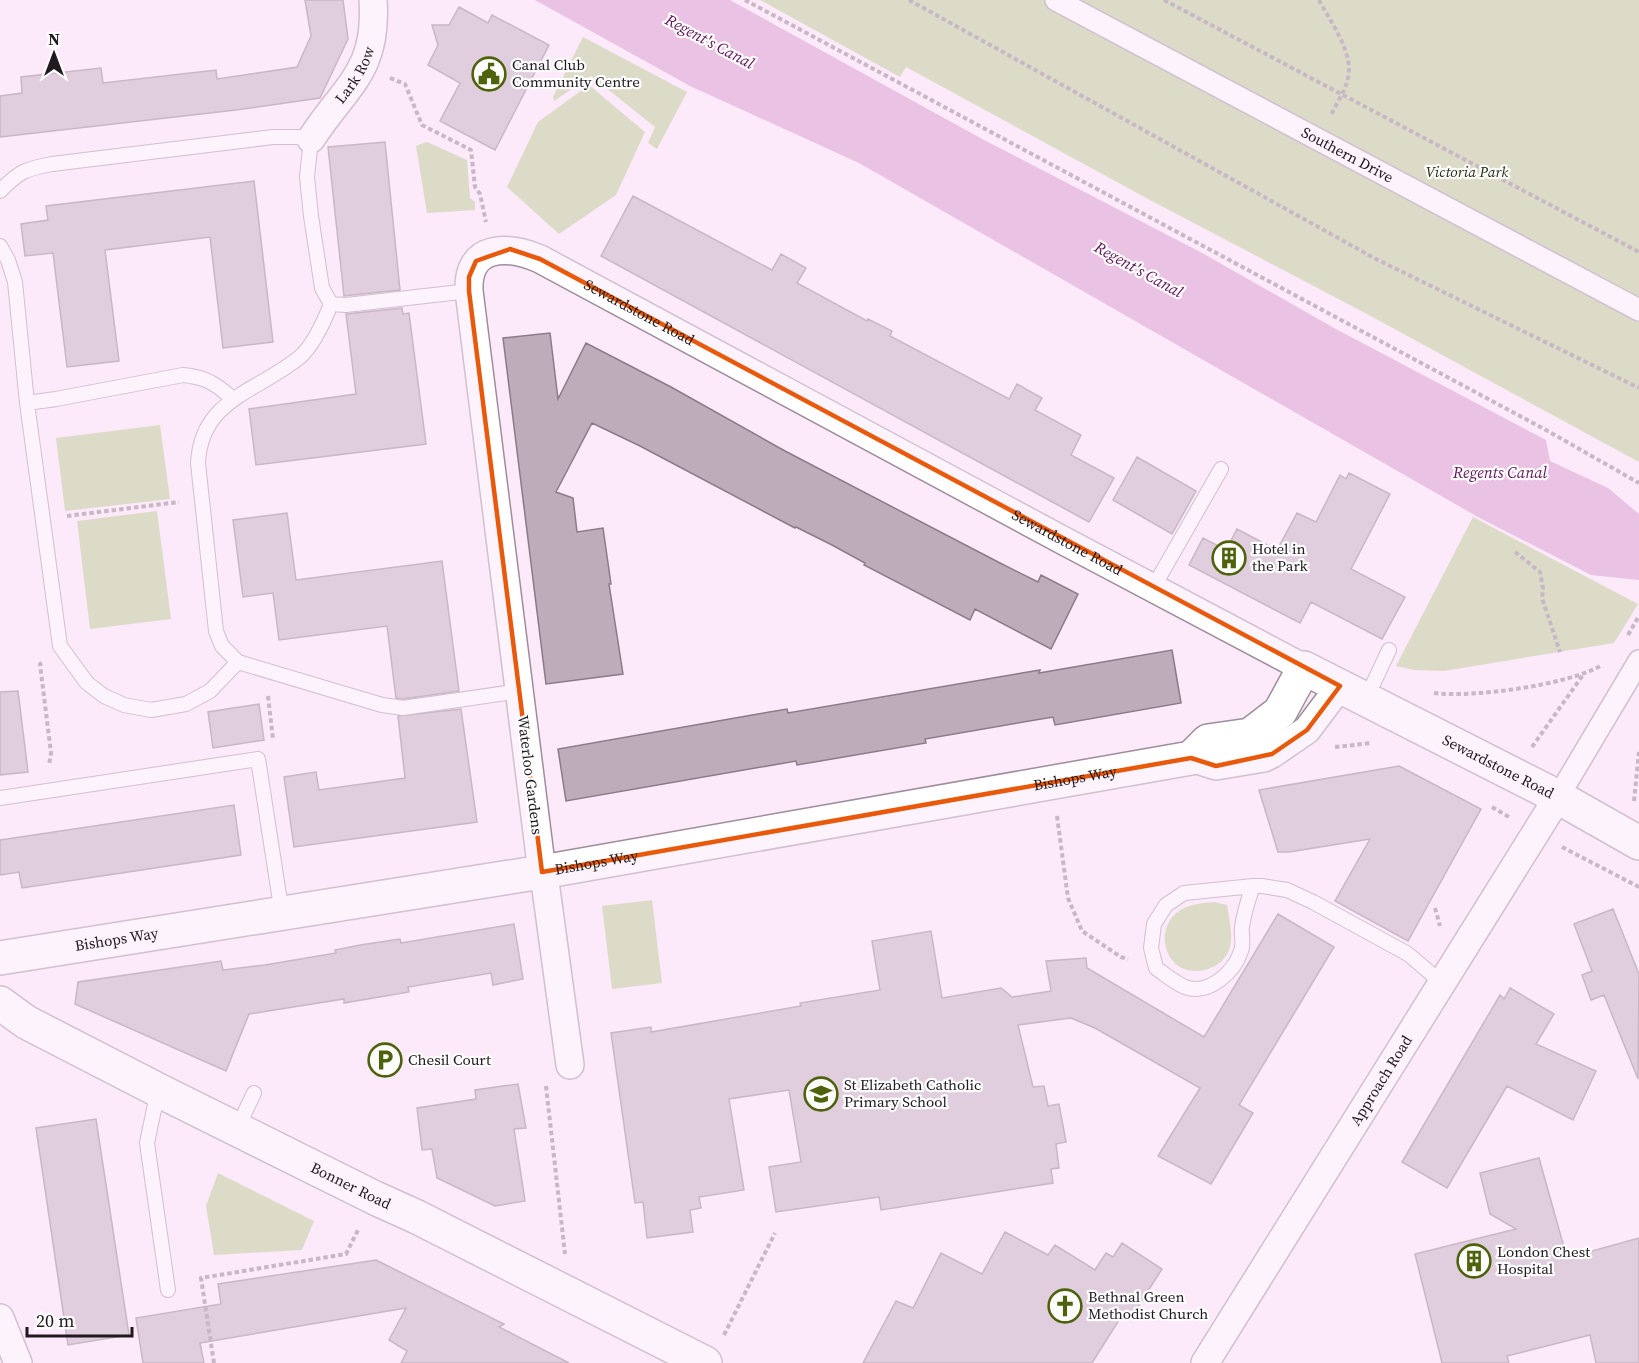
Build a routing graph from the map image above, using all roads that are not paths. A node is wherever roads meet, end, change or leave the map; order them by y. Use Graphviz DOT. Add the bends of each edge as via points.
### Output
graph roads {
  1 [pos="373,0"];
  2 [pos="1056,0"];
  3 [pos="310,139"];
  4 [pos="0,191"];
  5 [pos="0,246"];
  6 [pos="494,251"];
  7 [pos="470,291"];
  8 [pos="331,304"];
  9 [pos="1639,310"];
  10 [pos="233,399"];
  11 [pos="27,403"];
  12 [pos="1221,469"];
  13 [pos="1153,588"];
  14 [pos="1389,650"];
  15 [pos="1639,661"];
  16 [pos="238,662"];
  17 [pos="1304,668"];
  18 [pos="520,691"];
  19 [pos="1353,692"];
  20 [pos="1191,758"];
  21 [pos="1558,797"];
  22 [pos="0,798"];
  23 [pos="1639,843"];
  24 [pos="542,872"];
  25 [pos="1253,886"];
  26 [pos="282,915"];
  27 [pos="0,958"];
  28 [pos="1442,983"];
  29 [pos="0,1003"];
  30 [pos="570,1065"];
  31 [pos="158,1090"];
  32 [pos="254,1093"];
  33 [pos="237,1129"];
  34 [pos="168,1290"];
  35 [pos="0,1318"];
  36 [pos="18,1363"];
  37 [pos="705,1363"];
  38 [pos="1204,1363"];
  1 -- 3 [label="street, Lark Row" via="372,45 363,68"];
  2 -- 9 [label="street, Southern Drive"];
  3 -- 4 [label="lane" via="273,137 27,168"];
  3 -- 8 [label="lane" via="307,177 311,216 322,288"];
  5 -- 11 [label="lane" via="15,282"];
  6 -- 7 [label="street, Waterloo Gardens" via="476,261 469,277"];
  6 -- 13 [label="street, Sewardstone Road" via="510,249 540,259"];
  7 -- 8 [label="lane"];
  7 -- 18 [label="street, Waterloo Gardens"];
  8 -- 10 [label="lane" via="303,354"];
  10 -- 11 [label="lane" via="201,376 183,375"];
  10 -- 16 [label="lane" via="205,430 198,448 198,464 216,631 222,646"];
  11 -- 16 [label="lane" via="60,646 87,683 124,705 151,710 186,704 210,691"];
  12 -- 13 [label="lane"];
  13 -- 17 [label="street, Sewardstone Road"];
  14 -- 19 [label="lane"];
  15 -- 21 [label="street"];
  16 -- 18 [label="lane" via="403,708"];
  17 -- 19 [label="main road, Sewardstone Road"];
  17 -- 20 [label="main road, Bishops Way" via="1280,712 1250,735 1208,741"];
  18 -- 24 [label="street, Waterloo Gardens"];
  19 -- 20 [label="street, Bishops Way" via="1307,730 1264,758 1216,766"];
  19 -- 21 [label="main road, Sewardstone Road"];
  20 -- 24 [label="main road, Bishops Way"];
  21 -- 23 [label="main road, Sewardstone Road"];
  21 -- 28 [label="street, Approach Road"];
  22 -- 26 [label="lane" via="258,759"];
  24 -- 26 [label="main road, Bishops Way"];
  24 -- 30 [label="street, Waterloo Gardens"];
  25 -- 25 [label="lane" via="1184,893 1166,905 1154,924 1151,948 1156,968 1188,988 1219,983 1242,950 1245,908"];
  25 -- 28 [label="lane" via="1287,890 1313,902 1408,954"];
  26 -- 27 [label="main road, Bishops Way"];
  28 -- 38 [label="street, Approach Road"];
  29 -- 31 [label="main road, Bonner Road" via="26,1022"];
  31 -- 33 [label="main road, Bonner Road"];
  31 -- 34 [label="lane" via="147,1143"];
  32 -- 33 [label="lane"];
  33 -- 37 [label="main road, Bonner Road"];
  35 -- 36 [label="street"];
}
